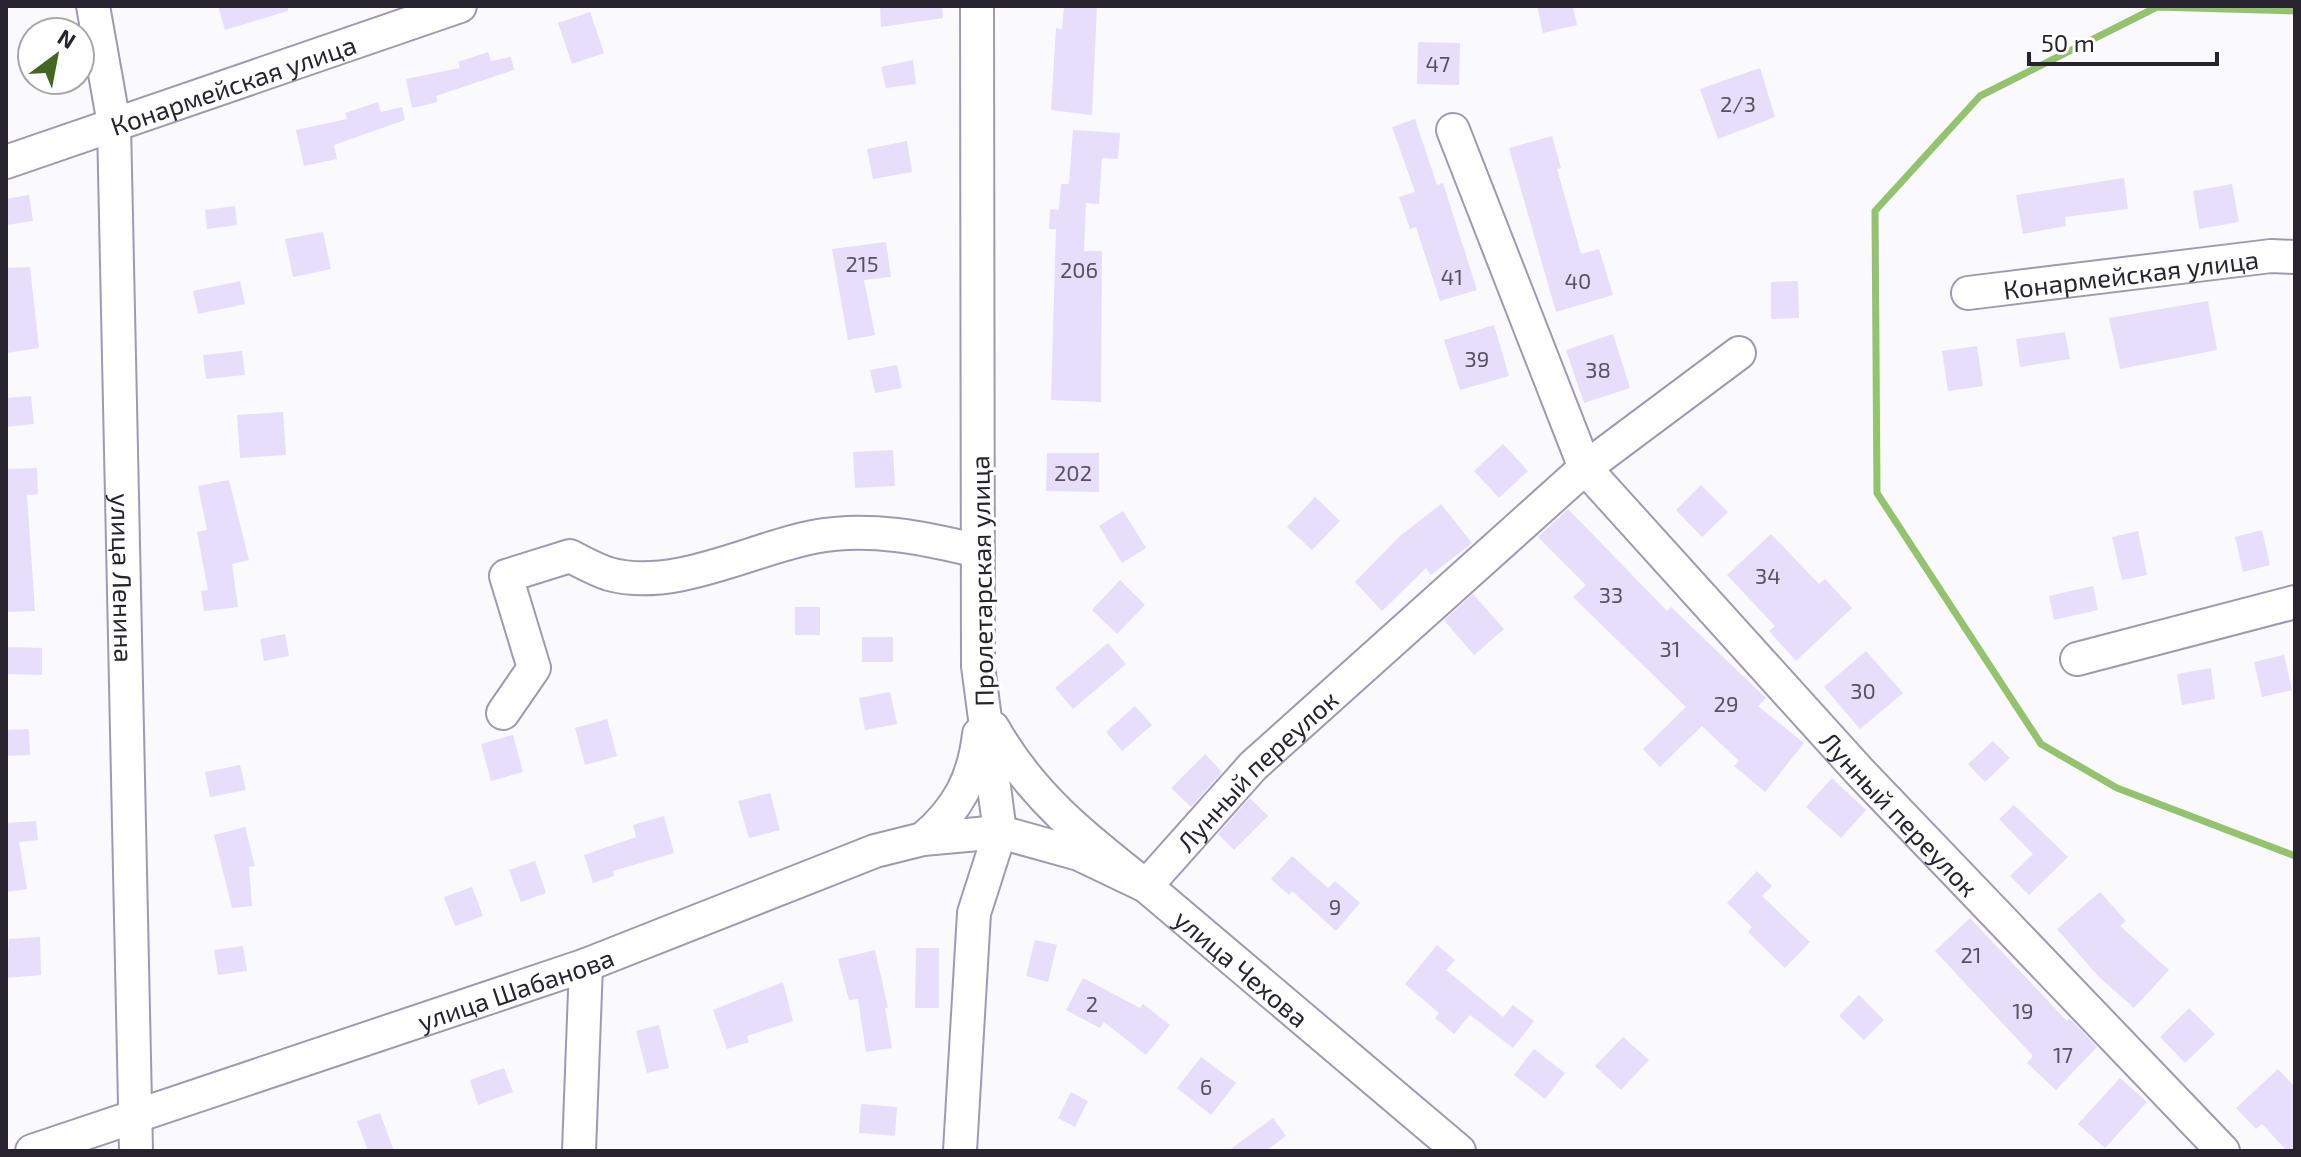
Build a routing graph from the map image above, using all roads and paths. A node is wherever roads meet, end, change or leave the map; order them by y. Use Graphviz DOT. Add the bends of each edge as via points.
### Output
graph roads {
  1 [pos="93,6"];
  2 [pos="460,6"];
  3 [pos="977,6"];
  4 [pos="114,124"];
  5 [pos="1453,130"];
  6 [pos="6,162"];
  7 [pos="2295,257"];
  8 [pos="1968,293"];
  9 [pos="1739,353"];
  10 [pos="1585,468"];
  11 [pos="978,551"];
  12 [pos="2295,602"];
  13 [pos="2077,659"];
  14 [pos="981,707"];
  15 [pos="503,713"];
  16 [pos="1000,832"];
  17 [pos="923,839"];
  18 [pos="1146,886"];
  19 [pos="586,965"];
  20 [pos="138,1117"];
  21 [pos="32,1151"];
  22 [pos="136,1151"];
  23 [pos="579,1151"];
  24 [pos="960,1151"];
  25 [pos="1459,1151"];
  26 [pos="2223,1151"];
  1 -- 4 [label="street, улица Ленина"];
  2 -- 4 [label="street, Конармейская улица"];
  3 -- 11 [label="street, Пролетарская улица"];
  4 -- 6 [label="street, Конармейская улица"];
  4 -- 20 [label="street, улица Ленина"];
  5 -- 10 [label="street, Лунный переулок"];
  7 -- 8 [label="street, Конармейская улица"];
  9 -- 10 [label="street, Лунный переулок"];
  10 -- 18 [label="street, Лунный переулок" via="1253,766"];
  10 -- 26 [label="street, Лунный переулок" via="1860,772"];
  11 -- 14 [label="street, Пролетарская улица"];
  11 -- 15 [label="street" via="921,537 864,533 814,537 724,564 646,578 609,574 570,556 506,576 534,668"];
  12 -- 13 [label="street"];
  14 -- 16 [label="street, Пролетарская улица"];
  14 -- 17 [label="street" via="976,759 966,791 947,819"];
  14 -- 18 [label="street" via="1012,762 1048,804"];
  16 -- 17 [label="street, улица Шабанова"];
  16 -- 18 [label="street, улица Чехова" via="1079,854"];
  16 -- 24 [label="street, Пролетарская улица" via="974,913"];
  17 -- 19 [label="street, улица Шабанова" via="875,851"];
  18 -- 25 [label="street, улица Чехова"];
  19 -- 20 [label="street, улица Шабанова"];
  19 -- 23 [label="street"];
  20 -- 21 [label="street, улица Шабанова"];
  20 -- 22 [label="street, улица Ленина"];
}
